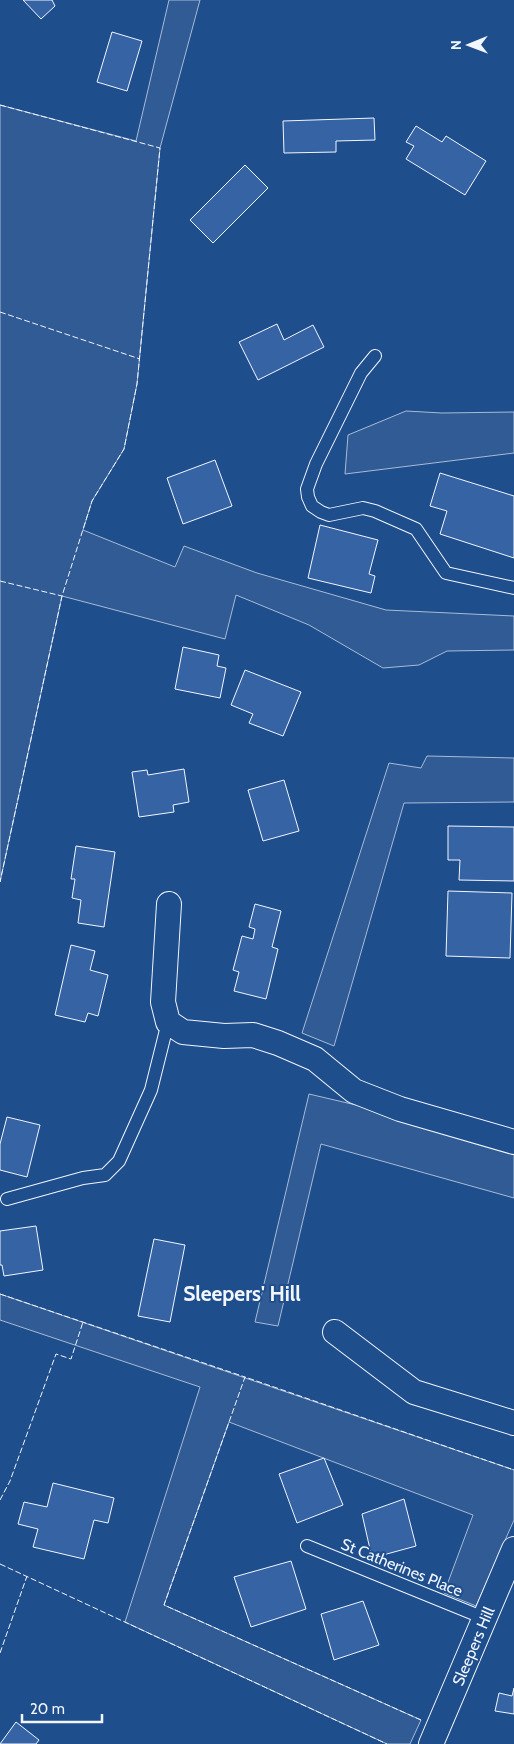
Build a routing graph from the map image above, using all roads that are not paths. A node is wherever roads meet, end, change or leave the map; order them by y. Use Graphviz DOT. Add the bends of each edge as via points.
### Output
graph roads {
  1 [pos="375,356"];
  2 [pos="514,588"];
  3 [pos="169,904"];
  4 [pos="168,1022"];
  5 [pos="514,1142"];
  6 [pos="8,1199"];
  7 [pos="335,1332"];
  8 [pos="514,1423"];
  9 [pos="307,1546"];
  10 [pos="514,1549"];
  11 [pos="484,1618"];
  12 [pos="431,1744"];
  1 -- 2 [label="lane" via="361,373 316,464 307,489 312,506 329,515 363,508 375,511 416,529 446,573"];
  3 -- 4 [label="street" via="163,1002"];
  4 -- 5 [label="street" via="183,1032 253,1035 278,1043 315,1059 354,1091 400,1109"];
  4 -- 6 [label="lane" via="151,1090 119,1161 105,1175"];
  7 -- 8 [label="street" via="414,1392"];
  9 -- 11 [label="lane, St Catherines Place"];
  10 -- 11 [label="street, Sleepers Hill"];
  11 -- 12 [label="street, Sleepers Hill"];
}
